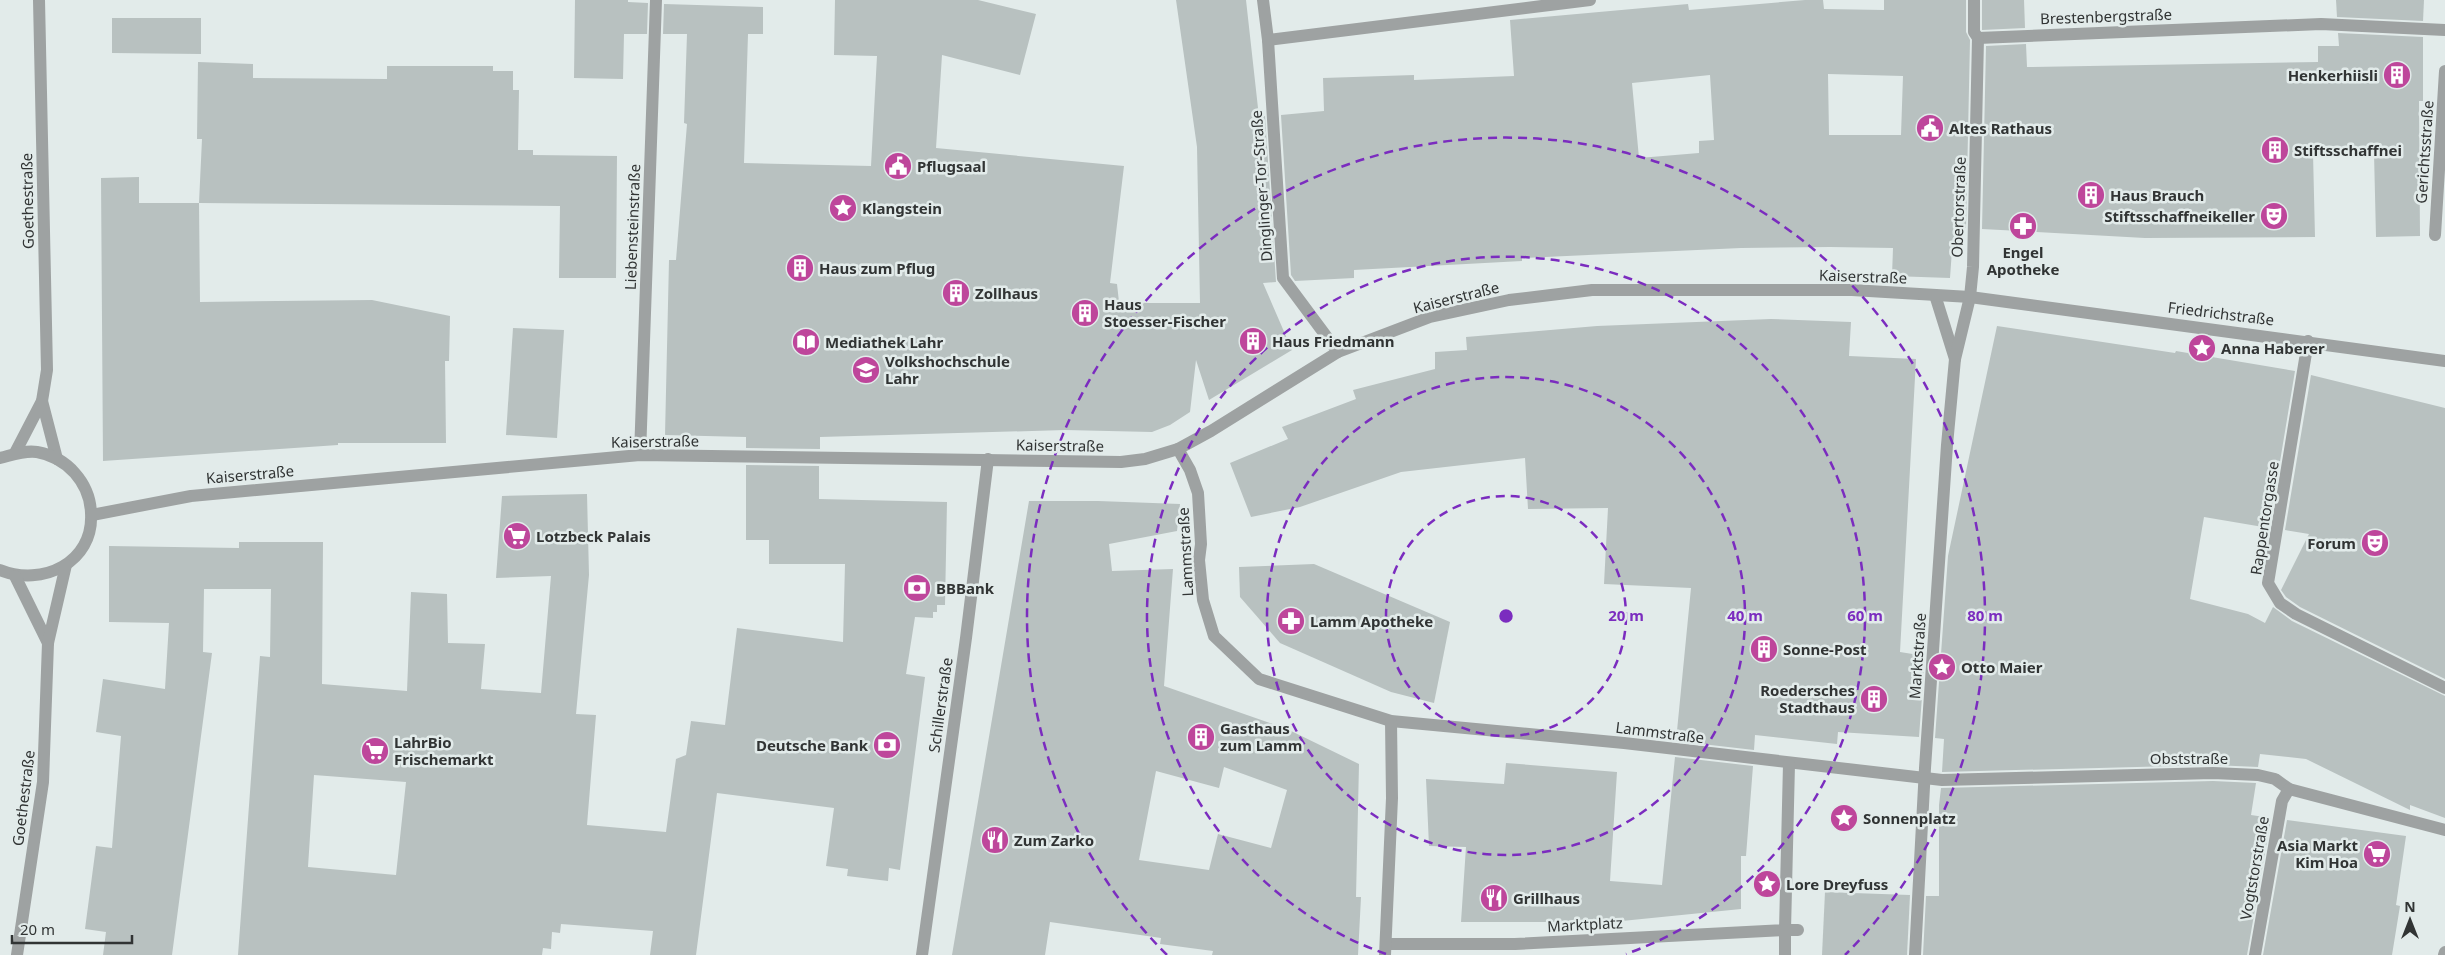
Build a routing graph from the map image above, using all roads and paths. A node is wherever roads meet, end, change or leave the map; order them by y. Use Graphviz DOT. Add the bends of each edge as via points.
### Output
graph roads {
  1 [pos="39,0"];
  2 [pos="656,0"];
  3 [pos="1263,0"];
  4 [pos="1590,0"];
  5 [pos="1974,0"];
  6 [pos="2445,30"];
  7 [pos="1978,38"];
  8 [pos="1268,40"];
  9 [pos="2445,71"];
  10 [pos="2435,235"];
  11 [pos="1935,295"];
  12 [pos="1970,297"];
  13 [pos="1994,301"];
  14 [pos="2308,341"];
  15 [pos="1338,352"];
  16 [pos="1955,359"];
  17 [pos="2445,361"];
  18 [pos="42,401"];
  19 [pos="1178,449"];
  20 [pos="15,453"];
  21 [pos="640,455"];
  22 [pos="0,458"];
  23 [pos="57,459"];
  24 [pos="988,459"];
  25 [pos="92,514"];
  26 [pos="66,565"];
  27 [pos="0,570"];
  28 [pos="14,576"];
  29 [pos="48,643"];
  30 [pos="2445,688"];
  31 [pos="1391,721"];
  32 [pos="1789,764"];
  33 [pos="1924,779"];
  34 [pos="2289,788"];
  35 [pos="2445,830"];
  36 [pos="1785,930"];
  37 [pos="1798,930"];
  38 [pos="1386,949"];
  39 [pos="17,955"];
  40 [pos="922,955"];
  41 [pos="1785,955"];
  42 [pos="1915,955"];
  43 [pos="2255,955"];
  1 -- 18 [label="street, Goethestraße" via="47,370"];
  2 -- 21 [label="street, Liebensteinstraße"];
  3 -- 8 [label="street, Dinglinger-Tor-Straße"];
  4 -- 8 [label="street"];
  5 -- 7 [label="street, Obertorstraße" via="1974,32"];
  6 -- 7 [label="street, Brestenbergstraße" via="2321,24"];
  7 -- 12 [label="street, Obertorstraße"];
  8 -- 15 [label="street, Dinglinger-Tor-Straße" via="1283,278"];
  9 -- 10 [label="street, Gerichtsstraße"];
  11 -- 12 [label="street, Kaiserstraße"];
  11 -- 15 [label="street, Kaiserstraße" via="1852,290 1592,290 1509,300 1430,317"];
  11 -- 16 [label="street, Marktstraße"];
  12 -- 13 [label="street, Kaiserstraße"];
  12 -- 16 [label="street, Marktstraße"];
  13 -- 14 [label="street, Friedrichstraße"];
  14 -- 17 [label="street, Friedrichstraße"];
  14 -- 30 [label="street, Rappentorgasse" via="2268,583 2280,603 2296,614"];
  15 -- 19 [label="street, Kaiserstraße"];
  16 -- 33 [label="street, Marktstraße"];
  18 -- 20 [label="street, Goethestraße"];
  18 -- 23 [label="street, Goethestraße"];
  19 -- 24 [label="street, Kaiserstraße" via="1121,462"];
  19 -- 31 [label="street, Lammstraße" via="1198,493 1203,600 1214,636 1259,680"];
  20 -- 22 [label="street, Goethestraße"];
  20 -- 23 [label="street, Goethestraße" via="37,452"];
  21 -- 24 [label="street, Kaiserstraße"];
  21 -- 25 [label="street, Kaiserstraße" via="191,496"];
  23 -- 25 [label="street, Goethestraße" via="82,481"];
  24 -- 40 [label="street, Schillerstraße"];
  25 -- 26 [label="street, Goethestraße" via="89,534 79,552"];
  26 -- 28 [label="street, Goethestraße" via="50,574"];
  26 -- 29 [label="street, Goethestraße"];
  27 -- 28 [label="street, Goethestraße"];
  28 -- 29 [label="street, Goethestraße"];
  29 -- 39 [label="street, Goethestraße" via="43,782"];
  31 -- 32 [label="street, Lammstraße" via="1624,743"];
  31 -- 38 [label="street, Marktplatz"];
  32 -- 33 [label="street, Lammstraße"];
  32 -- 36 [label="street"];
  33 -- 34 [label="street, Obststraße" via="2213,773 2258,775 2276,779"];
  33 -- 42 [label="street, Marktstraße"];
  34 -- 35 [label="street, Obststraße"];
  34 -- 43 [label="street, Vogtstorstraße" via="2282,800"];
  36 -- 37 [label="street, Marktplatz"];
  36 -- 38 [label="street, Marktplatz"];
  36 -- 41 [label="street"];
}
